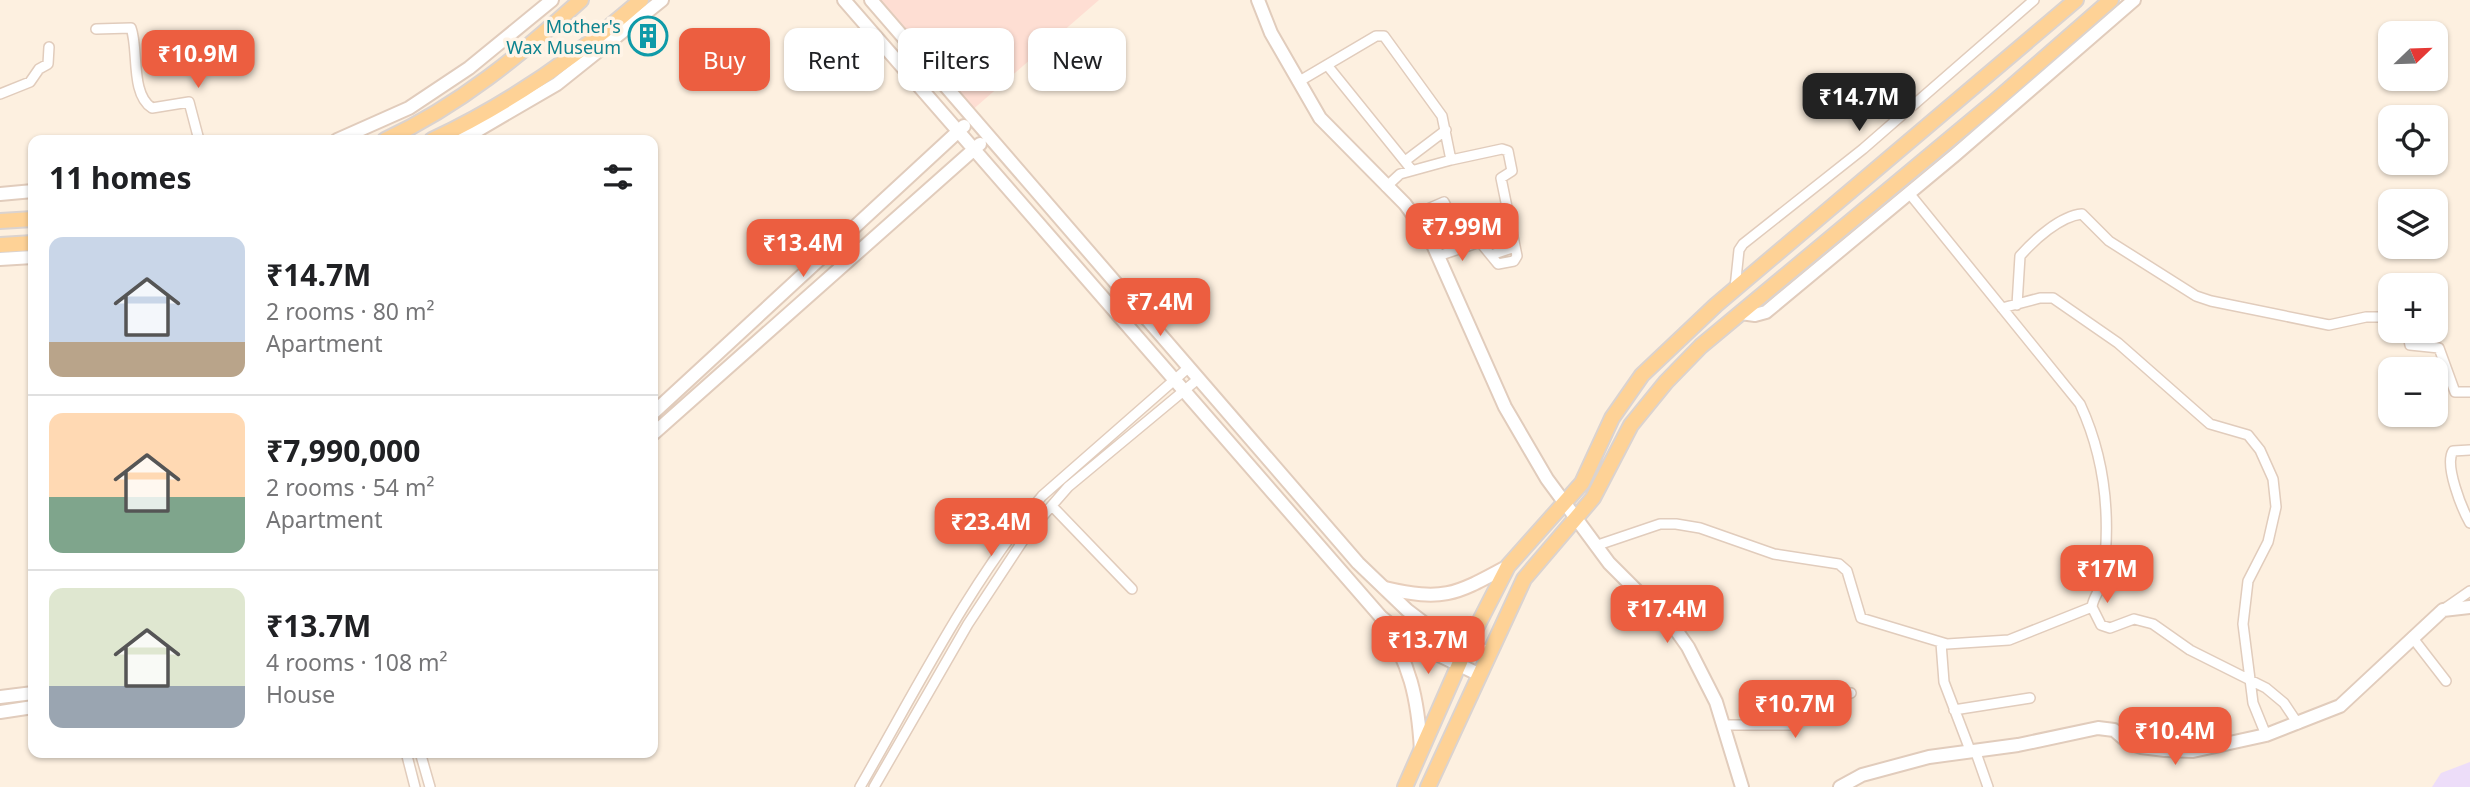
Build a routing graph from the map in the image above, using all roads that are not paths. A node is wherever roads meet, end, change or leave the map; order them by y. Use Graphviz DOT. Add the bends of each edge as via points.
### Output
graph roads {
  1 [pos="551,0"];
  2 [pos="581,0"];
  3 [pos="641,0"];
  4 [pos="662,0"];
  5 [pos="844,0"];
  6 [pos="871,0"];
  7 [pos="1258,0"];
  8 [pos="2034,0"];
  9 [pos="2076,0"];
  10 [pos="2111,0"];
  11 [pos="2134,0"];
  12 [pos="96,29"];
  13 [pos="49,47"];
  14 [pos="1327,65"];
  15 [pos="1298,82"];
  16 [pos="0,94"];
  17 [pos="971,119"];
  18 [pos="958,131"];
  19 [pos="1446,131"];
  20 [pos="198,135"];
  21 [pos="348,135"];
  22 [pos="394,135"];
  23 [pos="442,135"];
  24 [pos="470,135"];
  25 [pos="988,138"];
  26 [pos="974,150"];
  27 [pos="1451,160"];
  28 [pos="1408,165"];
  29 [pos="1387,187"];
  30 [pos="28,191"];
  31 [pos="1909,193"];
  32 [pos="0,194"];
  33 [pos="1414,215"];
  34 [pos="28,219"];
  35 [pos="0,221"];
  36 [pos="28,243"];
  37 [pos="0,245"];
  38 [pos="1466,246"];
  39 [pos="1438,256"];
  40 [pos="28,257"];
  41 [pos="0,259"];
  42 [pos="1735,289"];
  43 [pos="2017,305"];
  44 [pos="2002,308"];
  45 [pos="1741,313"];
  46 [pos="2378,317"];
  47 [pos="2410,343"];
  48 [pos="1188,368"];
  49 [pos="1198,379"];
  50 [pos="1175,381"];
  51 [pos="1185,392"];
  52 [pos="2470,393"];
  53 [pos="658,408"];
  54 [pos="658,430"];
  55 [pos="2470,450"];
  56 [pos="1566,503"];
  57 [pos="1052,506"];
  58 [pos="1576,517"];
  59 [pos="2470,523"];
  60 [pos="1595,546"];
  61 [pos="1508,566"];
  62 [pos="1385,588"];
  63 [pos="1132,589"];
  64 [pos="2470,591"];
  65 [pos="2092,607"];
  66 [pos="2447,607"];
  67 [pos="2470,607"];
  68 [pos="1381,617"];
  69 [pos="2412,637"];
  70 [pos="1941,643"];
  71 [pos="1468,644"];
  72 [pos="1488,653"];
  73 [pos="1459,664"];
  74 [pos="1478,674"];
  75 [pos="2249,678"];
  76 [pos="2446,681"];
  77 [pos="1851,693"];
  78 [pos="28,694"];
  79 [pos="0,697"];
  80 [pos="2031,698"];
  81 [pos="28,708"];
  82 [pos="1954,710"];
  83 [pos="0,712"];
  84 [pos="2298,724"];
  85 [pos="1724,725"];
  86 [pos="2266,735"];
  87 [pos="1972,750"];
  88 [pos="1421,752"];
  89 [pos="408,758"];
  90 [pos="422,758"];
  91 [pos="415,787"];
  92 [pos="430,787"];
  93 [pos="860,787"];
  94 [pos="874,787"];
  95 [pos="1405,787"];
  96 [pos="1428,787"];
  97 [pos="1742,787"];
  98 [pos="1841,787"];
  99 [pos="1989,787"];
  1 -- 21 [label="street" via="470,68 409,108"];
  2 -- 22 [label="main road" via="460,100"];
  3 -- 23 [label="main road" via="591,42 524,88"];
  4 -- 24 [label="street" via="557,84"];
  5 -- 18 [label="street"];
  6 -- 17 [label="street"];
  7 -- 15 [label="street"];
  8 -- 42 [label="street" via="1863,149 1743,244"];
  9 -- 42 [label="main road"];
  10 -- 45 [label="main road"];
  11 -- 31 [label="street"];
  12 -- 20 [label="street" via="131,28 135,70 146,104 152,108 189,102"];
  13 -- 16 [label="street" via="48,64 34,79"];
  14 -- 15 [label="street"];
  14 -- 19 [label="street" via="1382,35 1442,116"];
  14 -- 28 [label="street"];
  15 -- 29 [label="street" via="1330,130"];
  17 -- 18 [label="street"];
  17 -- 25 [label="street"];
  18 -- 26 [label="street"];
  18 -- 53 [label="street"];
  19 -- 27 [label="street"];
  19 -- 28 [label="street"];
  25 -- 26 [label="street"];
  25 -- 48 [label="street"];
  26 -- 50 [label="street"];
  26 -- 54 [label="street"];
  27 -- 28 [label="street"];
  27 -- 38 [label="street" via="1508,151 1512,171 1501,178 1514,261 1498,264 1480,242"];
  28 -- 29 [label="street"];
  29 -- 33 [label="street"];
  30 -- 32 [label="street"];
  31 -- 44 [label="street"];
  31 -- 45 [label="street" via="1766,312"];
  33 -- 38 [label="street" via="1444,202"];
  33 -- 39 [label="street"];
  34 -- 35 [label="main road"];
  36 -- 37 [label="main road"];
  38 -- 39 [label="street"];
  39 -- 56 [label="street" via="1505,407"];
  40 -- 41 [label="street"];
  42 -- 56 [label="main road" via="1642,375 1612,418 1583,483"];
  43 -- 44 [label="street"];
  43 -- 46 [label="street" via="2020,256 2048,231 2082,214 2109,241 2211,302 2329,325"];
  43 -- 75 [label="street" via="2053,298 2118,343 2210,424 2248,435 2260,450 2273,478 2276,507 2268,542 2247,588 2243,624"];
  44 -- 65 [label="street" via="2080,404 2105,478 2108,518 2103,578"];
  45 -- 58 [label="main road" via="1701,346 1631,425 1600,487"];
  47 -- 52 [label="street" via="2439,348 2455,392"];
  48 -- 49 [label="street"];
  48 -- 50 [label="street"];
  49 -- 51 [label="street"];
  49 -- 62 [label="street"];
  50 -- 51 [label="street"];
  50 -- 93 [label="street" via="1042,496 1024,518 959,615"];
  51 -- 57 [label="street" via="1068,487"];
  51 -- 68 [label="street"];
  55 -- 59 [label="street" via="2453,451 2449,459"];
  56 -- 58 [label="street"];
  56 -- 61 [label="main road"];
  57 -- 63 [label="street"];
  57 -- 94 [label="street" via="1008,560"];
  58 -- 60 [label="street"];
  58 -- 72 [label="main road" via="1524,579"];
  60 -- 70 [label="street" via="1660,524 1676,524 1774,554 1839,564 1847,571 1861,618"];
  60 -- 85 [label="street" via="1676,630 1706,678"];
  61 -- 62 [label="street" via="1447,595 1417,596"];
  61 -- 71 [label="main road"];
  62 -- 71 [label="street" via="1428,626"];
  64 -- 66 [label="street"];
  65 -- 70 [label="street" via="2009,640"];
  65 -- 75 [label="street" via="2096,619 2106,627 2144,620 2209,660"];
  66 -- 67 [label="street"];
  66 -- 69 [label="street"];
  68 -- 73 [label="street" via="1412,642"];
  68 -- 88 [label="street" via="1405,657 1413,682"];
  69 -- 76 [label="street"];
  69 -- 84 [label="street" via="2351,698"];
  70 -- 82 [label="street" via="1944,682"];
  71 -- 72 [label="street"];
  71 -- 73 [label="main road"];
  72 -- 74 [label="main road"];
  73 -- 74 [label="street"];
  73 -- 88 [label="main road"];
  74 -- 96 [label="main road"];
  75 -- 84 [label="street" via="2284,703"];
  75 -- 86 [label="street"];
  77 -- 85 [label="street" via="1826,696 1821,708 1798,707 1791,725"];
  78 -- 79 [label="street"];
  80 -- 82 [label="street"];
  81 -- 83 [label="street"];
  82 -- 87 [label="street"];
  84 -- 86 [label="street"];
  85 -- 97 [label="street"];
  86 -- 87 [label="street" via="2193,751 2165,750 2129,743 2114,730 2098,728"];
  87 -- 98 [label="street" via="1862,775"];
  87 -- 99 [label="street"];
  88 -- 95 [label="main road"];
  89 -- 91 [label="street"];
  90 -- 92 [label="street"];
}
